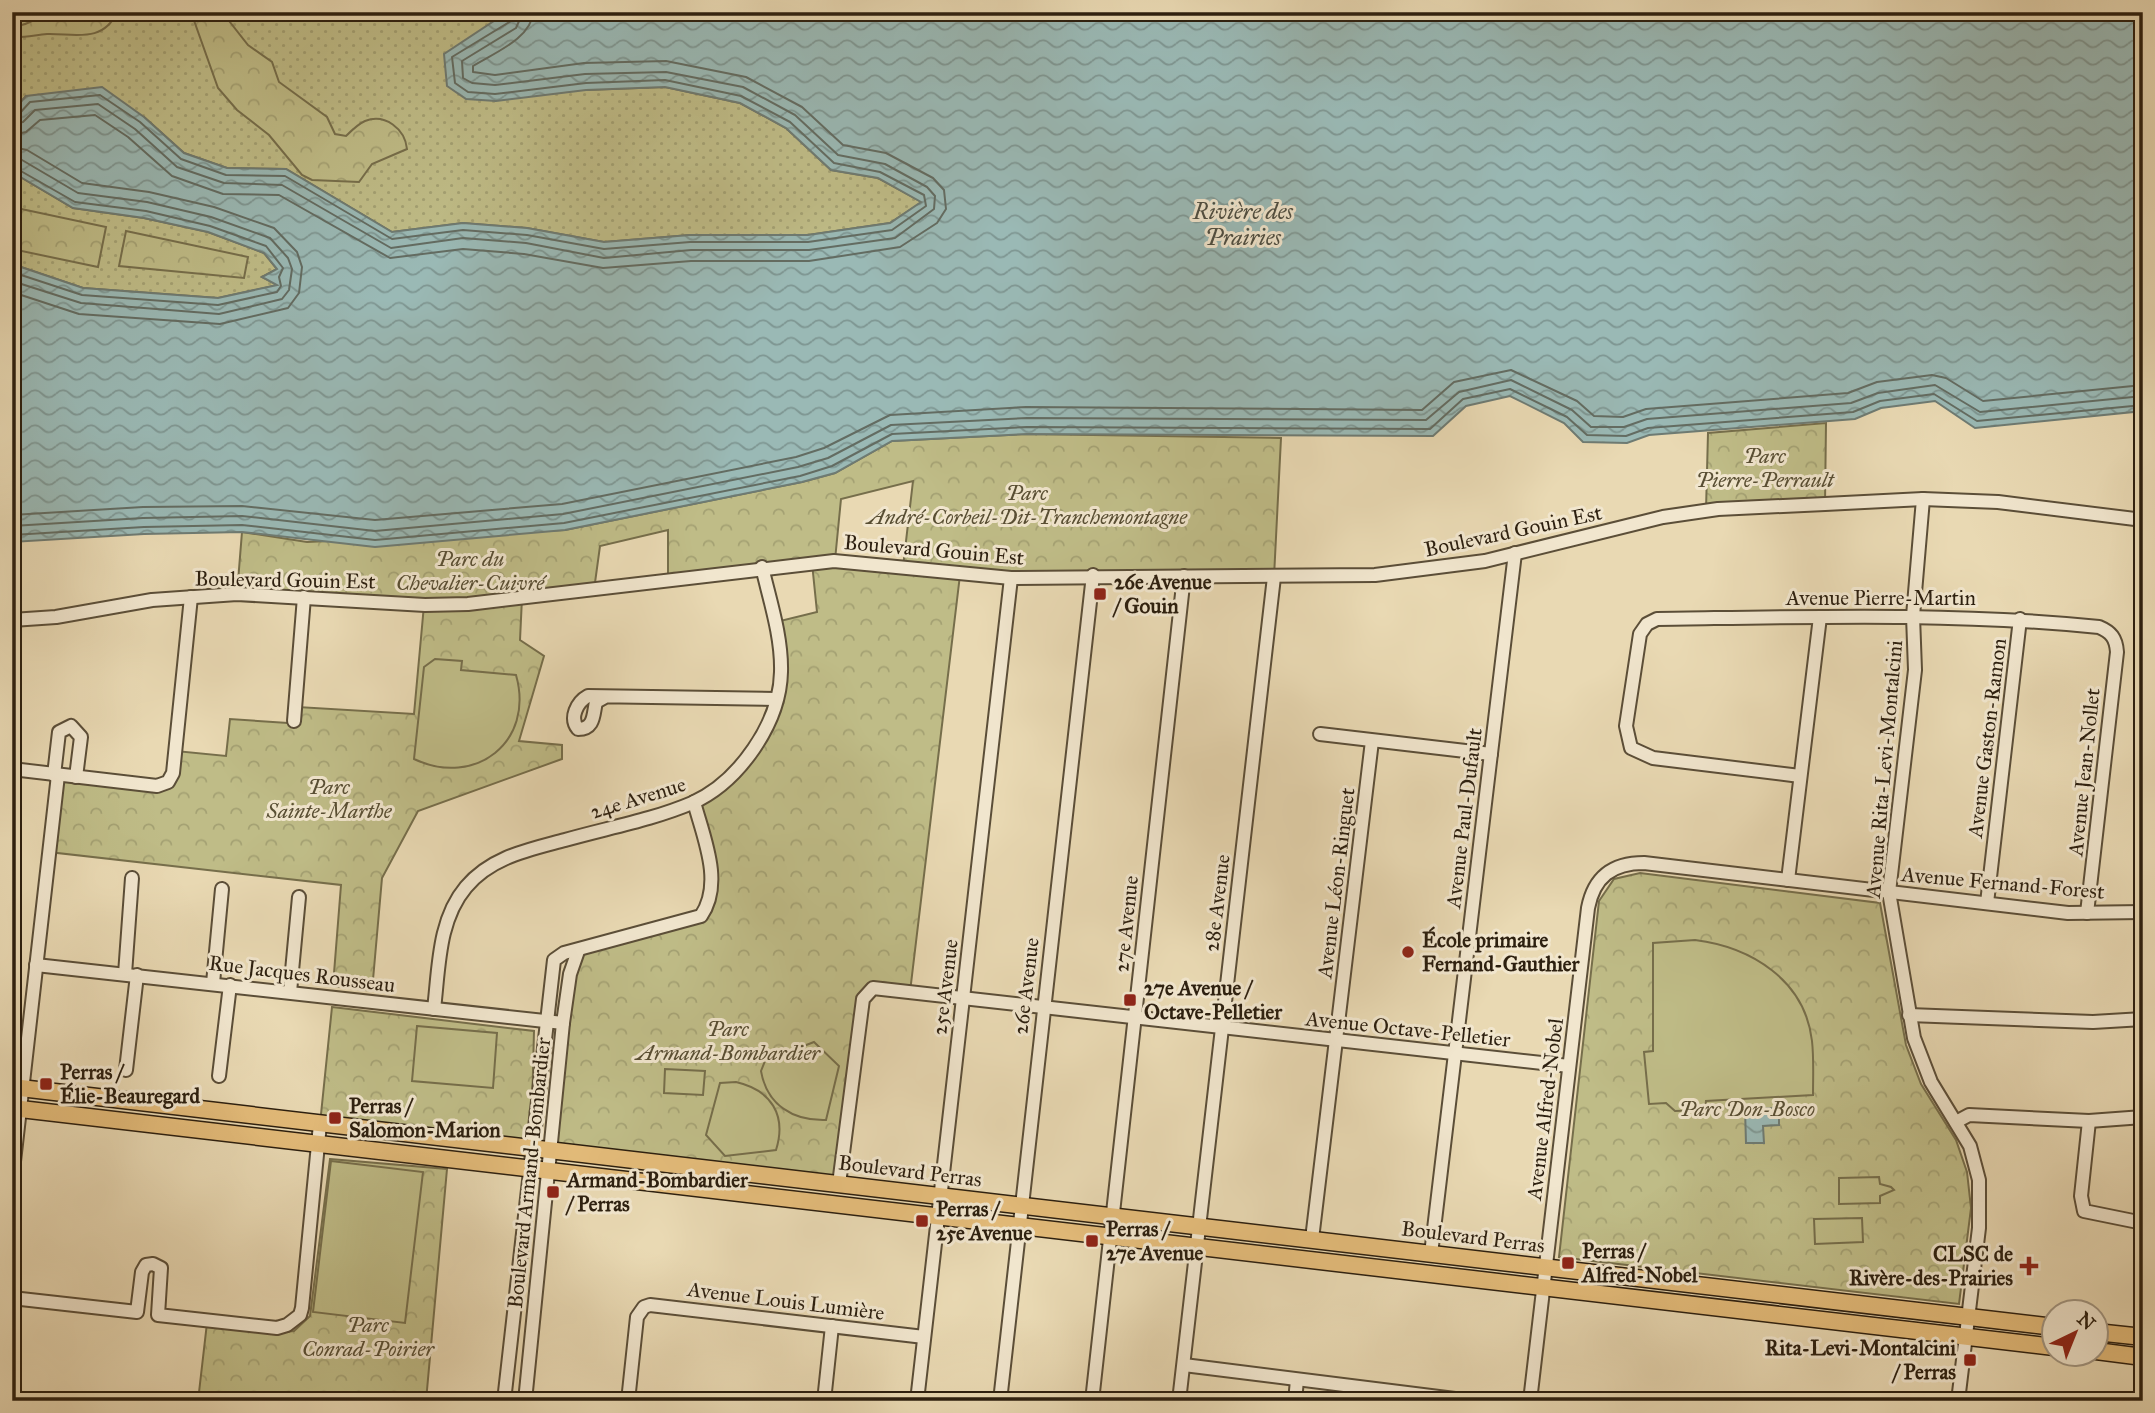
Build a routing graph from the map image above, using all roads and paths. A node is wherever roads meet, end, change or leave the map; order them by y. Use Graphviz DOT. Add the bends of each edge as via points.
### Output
graph roads {
  1 [pos="1923,499"];
  2 [pos="2143,520"];
  3 [pos="1515,553"];
  4 [pos="762,567"];
  5 [pos="1093,575"];
  6 [pos="1184,576"];
  7 [pos="1274,577"];
  8 [pos="1011,578"];
  9 [pos="191,597"];
  10 [pos="304,597"];
  11 [pos="1913,616"];
  12 [pos="1820,617"];
  13 [pos="2020,619"];
  14 [pos="12,620"];
  15 [pos="2113,636"];
  16 [pos="605,697"];
  17 [pos="776,699"];
  18 [pos="294,721"];
  19 [pos="1320,734"];
  20 [pos="1372,741"];
  21 [pos="1491,754"];
  22 [pos="12,769"];
  23 [pos="56,775"];
  24 [pos="1800,776"];
  25 [pos="76,777"];
  26 [pos="694,802"];
  27 [pos="1609,870"];
  28 [pos="132,878"];
  29 [pos="1788,880"];
  30 [pos="222,889"];
  31 [pos="1889,892"];
  32 [pos="299,897"];
  33 [pos="1987,903"];
  34 [pos="2143,912"];
  35 [pos="2087,913"];
  36 [pos="578,951"];
  37 [pos="37,965"];
  38 [pos="131,974"];
  39 [pos="213,983"];
  40 [pos="230,985"];
  41 [pos="290,992"];
  42 [pos="963,997"];
  43 [pos="1043,1007"];
  44 [pos="434,1009"];
  45 [pos="1909,1015"];
  46 [pos="1135,1017"];
  47 [pos="2143,1019"];
  48 [pos="545,1021"];
  49 [pos="564,1023"];
  50 [pos="1222,1027"];
  51 [pos="1337,1041"];
  52 [pos="1456,1052"];
  53 [pos="1569,1066"];
  54 [pos="126,1070"];
  55 [pos="219,1076"];
  56 [pos="16,1088"];
  57 [pos="16,1108"];
  58 [pos="2143,1117"];
  59 [pos="2089,1121"];
  60 [pos="1956,1122"];
  61 [pos="320,1124"];
  62 [pos="320,1144"];
  63 [pos="531,1149"];
  64 [pos="551,1151"];
  65 [pos="529,1168"];
  66 [pos="550,1170"];
  67 [pos="12,1179"];
  68 [pos="839,1184"];
  69 [pos="939,1197"];
  70 [pos="1021,1206"];
  71 [pos="937,1216"];
  72 [pos="1112,1217"];
  73 [pos="2143,1223"];
  74 [pos="1019,1226"];
  75 [pos="1198,1226"];
  76 [pos="1110,1236"];
  77 [pos="1312,1239"];
  78 [pos="1196,1245"];
  79 [pos="1431,1254"];
  80 [pos="1546,1266"];
  81 [pos="1543,1287"];
  82 [pos="12,1298"];
  83 [pos="137,1312"];
  84 [pos="158,1315"];
  85 [pos="1968,1318"];
  86 [pos="832,1326"];
  87 [pos="2039,1326"];
  88 [pos="2110,1334"];
  89 [pos="924,1337"];
  90 [pos="1966,1337"];
  91 [pos="2143,1337"];
  92 [pos="2039,1345"];
  93 [pos="2110,1353"];
  94 [pos="2143,1357"];
  95 [pos="1184,1365"];
  96 [pos="1297,1380"];
  97 [pos="1414,1397"];
  98 [pos="628,1400"];
  99 [pos="504,1401"];
  100 [pos="525,1401"];
  101 [pos="644,1401"];
  102 [pos="824,1401"];
  103 [pos="917,1401"];
  104 [pos="1000,1401"];
  105 [pos="1092,1401"];
  106 [pos="1179,1401"];
  107 [pos="1295,1401"];
  108 [pos="1471,1401"];
  109 [pos="1530,1401"];
  110 [pos="1958,1401"];
  1 -- 2 [label="street, Boulevard Gouin Est" via="2037,505"];
  1 -- 3 [label="street, Boulevard Gouin Est" via="1718,509 1663,517"];
  1 -- 11 [label="street, Avenue Rita-Levi-Montalcini"];
  3 -- 7 [label="street, Boulevard Gouin Est" via="1399,573"];
  3 -- 21 [label="street, Avenue Paul-Dufault"];
  4 -- 8 [label="street, Boulevard Gouin Est" via="834,561"];
  4 -- 10 [label="street, Boulevard Gouin Est" via="468,604"];
  4 -- 17 [label="street, 24e Avenue" via="776,622 781,673"];
  5 -- 6 [label="street, Boulevard Gouin Est"];
  5 -- 8 [label="street, Boulevard Gouin Est"];
  5 -- 43 [label="street, 26e Avenue"];
  6 -- 7 [label="street, Boulevard Gouin Est"];
  6 -- 46 [label="street, 27e Avenue"];
  7 -- 50 [label="street, 28e Avenue"];
  8 -- 42 [label="street, 25e Avenue"];
  9 -- 10 [label="street, Boulevard Gouin Est"];
  9 -- 14 [label="street, Boulevard Gouin Est"];
  9 -- 25 [label="street" via="173,773 168,782 158,786"];
  10 -- 18 [label="street"];
  11 -- 12 [label="street, Avenue Pierre-Martin"];
  11 -- 13 [label="street, Avenue Pierre-Martin"];
  11 -- 31 [label="street, Avenue Rita-Levi-Montalcini" via="1915,670"];
  12 -- 24 [label="street"];
  12 -- 24 [label="street, Avenue Pierre-Martin" via="1657,619 1647,624 1640,634 1626,726 1631,748 1653,758"];
  13 -- 15 [label="street, Avenue Pierre-Martin" via="2099,627"];
  13 -- 33 [label="street, Avenue Gaston-Ramon"];
  15 -- 35 [label="street, Avenue Jean-Nollet" via="2117,652"];
  16 -- 17 [label="street"];
  17 -- 26 [label="street, 24e Avenue" via="760,739 737,770"];
  19 -- 20 [label="street"];
  20 -- 21 [label="street"];
  20 -- 51 [label="street, Avenue Léon-Ringuet"];
  21 -- 52 [label="street, Avenue Paul-Dufault"];
  22 -- 23 [label="street"];
  23 -- 25 [label="street"];
  23 -- 25 [label="street" via="59,732 71,726 81,737"];
  23 -- 37 [label="street"];
  24 -- 29 [label="street"];
  26 -- 36 [label="street, Boulevard Armand-Bombardier" via="711,869 701,916"];
  26 -- 44 [label="street, 24e Avenue" via="517,853 484,869 464,888 447,921"];
  27 -- 29 [label="street, Avenue Fernand-Forest" via="1620,864 1644,863"];
  27 -- 53 [label="street, Avenue Alfred-Nobel" via="1590,897"];
  28 -- 38 [label="street"];
  29 -- 31 [label="street, Avenue Fernand-Forest"];
  30 -- 39 [label="street"];
  31 -- 33 [label="street, Avenue Fernand-Forest"];
  31 -- 45 [label="street, Avenue Rita-Levi-Montalcini"];
  32 -- 41 [label="street"];
  33 -- 35 [label="street, Avenue Fernand-Forest"];
  34 -- 35 [label="street, Avenue Fernand-Forest"];
  36 -- 48 [label="street, Boulevard Armand-Bombardier" via="554,960"];
  36 -- 49 [label="street, Boulevard Armand-Bombardier"];
  37 -- 38 [label="street, Rue Jacques Rousseau"];
  37 -- 56 [label="street"];
  38 -- 39 [label="street, Rue Jacques Rousseau"];
  38 -- 54 [label="street"];
  39 -- 40 [label="street, Rue Jacques Rousseau"];
  40 -- 41 [label="street, Rue Jacques Rousseau"];
  40 -- 55 [label="street"];
  41 -- 44 [label="street, Rue Jacques Rousseau"];
  42 -- 43 [label="street, Avenue Octave-Pelletier"];
  42 -- 68 [label="street, Avenue Octave-Pelletier" via="879,987 869,990 863,999"];
  42 -- 69 [label="street, 25e Avenue"];
  43 -- 46 [label="street, Avenue Octave-Pelletier"];
  43 -- 70 [label="street, 26e Avenue"];
  44 -- 48 [label="street, Rue Jacques Rousseau"];
  45 -- 47 [label="street" via="2081,1022"];
  45 -- 60 [label="street, Avenue Rita-Levi-Montalcini" via="1922,1063"];
  46 -- 50 [label="street, Avenue Octave-Pelletier"];
  46 -- 72 [label="street, 27e Avenue"];
  48 -- 49 [label="street, Rue Jacques Rousseau"];
  48 -- 63 [label="street, Boulevard Armand-Bombardier"];
  49 -- 64 [label="street, Boulevard Armand-Bombardier"];
  50 -- 51 [label="street, Avenue Octave-Pelletier"];
  50 -- 75 [label="street, 28e Avenue"];
  51 -- 52 [label="street, Avenue Octave-Pelletier"];
  51 -- 77 [label="street, Avenue Léon-Ringuet"];
  52 -- 53 [label="street, Avenue Octave-Pelletier"];
  52 -- 79 [label="street, Avenue Paul-Dufault"];
  53 -- 80 [label="street, Avenue Alfred-Nobel"];
  56 -- 57 [label="street"];
  56 -- 61 [label="main road, Boulevard Perras"];
  57 -- 62 [label="main road, Boulevard Perras"];
  57 -- 67 [label="street"];
  58 -- 59 [label="street"];
  59 -- 60 [label="street" via="1969,1115"];
  59 -- 73 [label="street" via="2081,1196 2084,1211"];
  60 -- 85 [label="street, Avenue Rita-Levi-Montalcini" via="1974,1158 1980,1190"];
  61 -- 62 [label="street"];
  61 -- 63 [label="main road, Boulevard Perras"];
  62 -- 65 [label="main road, Boulevard Perras"];
  62 -- 84 [label="street" via="302,1308 295,1321 277,1328"];
  63 -- 64 [label="main road, Boulevard Perras"];
  63 -- 65 [label="street, Boulevard Armand-Bombardier"];
  64 -- 66 [label="street, Boulevard Armand-Bombardier"];
  64 -- 68 [label="main road, Boulevard Perras"];
  65 -- 66 [label="main road, Boulevard Perras"];
  65 -- 99 [label="street, Boulevard Armand-Bombardier"];
  66 -- 71 [label="main road, Boulevard Perras"];
  66 -- 100 [label="street, Boulevard Armand-Bombardier"];
  68 -- 69 [label="main road, Boulevard Perras"];
  69 -- 70 [label="main road, Boulevard Perras"];
  69 -- 71 [label="street, 25e Avenue"];
  70 -- 72 [label="main road, Boulevard Perras"];
  70 -- 74 [label="street, 26e Avenue"];
  71 -- 74 [label="main road, Boulevard Perras"];
  71 -- 89 [label="street, 25e Avenue"];
  72 -- 75 [label="main road, Boulevard Perras"];
  72 -- 76 [label="street, 27e Avenue"];
  74 -- 76 [label="main road, Boulevard Perras"];
  74 -- 104 [label="street, 26e Avenue"];
  75 -- 77 [label="main road, Boulevard Perras"];
  75 -- 78 [label="street, 28e Avenue"];
  76 -- 78 [label="main road, Boulevard Perras"];
  76 -- 105 [label="street, 27e Avenue"];
  77 -- 79 [label="main road, Boulevard Perras"];
  78 -- 81 [label="main road, Boulevard Perras"];
  78 -- 95 [label="street, 28e Avenue"];
  79 -- 80 [label="main road, Boulevard Perras"];
  80 -- 81 [label="street, Avenue Alfred-Nobel"];
  80 -- 85 [label="main road, Boulevard Perras"];
  81 -- 90 [label="main road, Boulevard Perras"];
  81 -- 109 [label="street, Avenue Alfred-Nobel"];
  82 -- 83 [label="street"];
  83 -- 84 [label="street"];
  83 -- 84 [label="street" via="142,1272 153,1264 161,1268 162,1277"];
  85 -- 87 [label="main road, Boulevard Perras"];
  85 -- 90 [label="street, Avenue Rita-Levi-Montalcini"];
  86 -- 89 [label="street, Avenue Louis Lumière"];
  86 -- 98 [label="street, Avenue Louis Lumière" via="643,1307 637,1317"];
  86 -- 102 [label="street"];
  88 -- 91 [label="main road"];
  89 -- 103 [label="street, 25e Avenue"];
  90 -- 92 [label="main road, Boulevard Perras"];
  90 -- 110 [label="street, Avenue Rita-Levi-Montalcini"];
  93 -- 94 [label="main road"];
  95 -- 96 [label="street"];
  95 -- 106 [label="street, 28e Avenue"];
  96 -- 97 [label="street"];
  96 -- 107 [label="street"];
  97 -- 108 [label="street"];
  98 -- 101 [label="street"];
}
